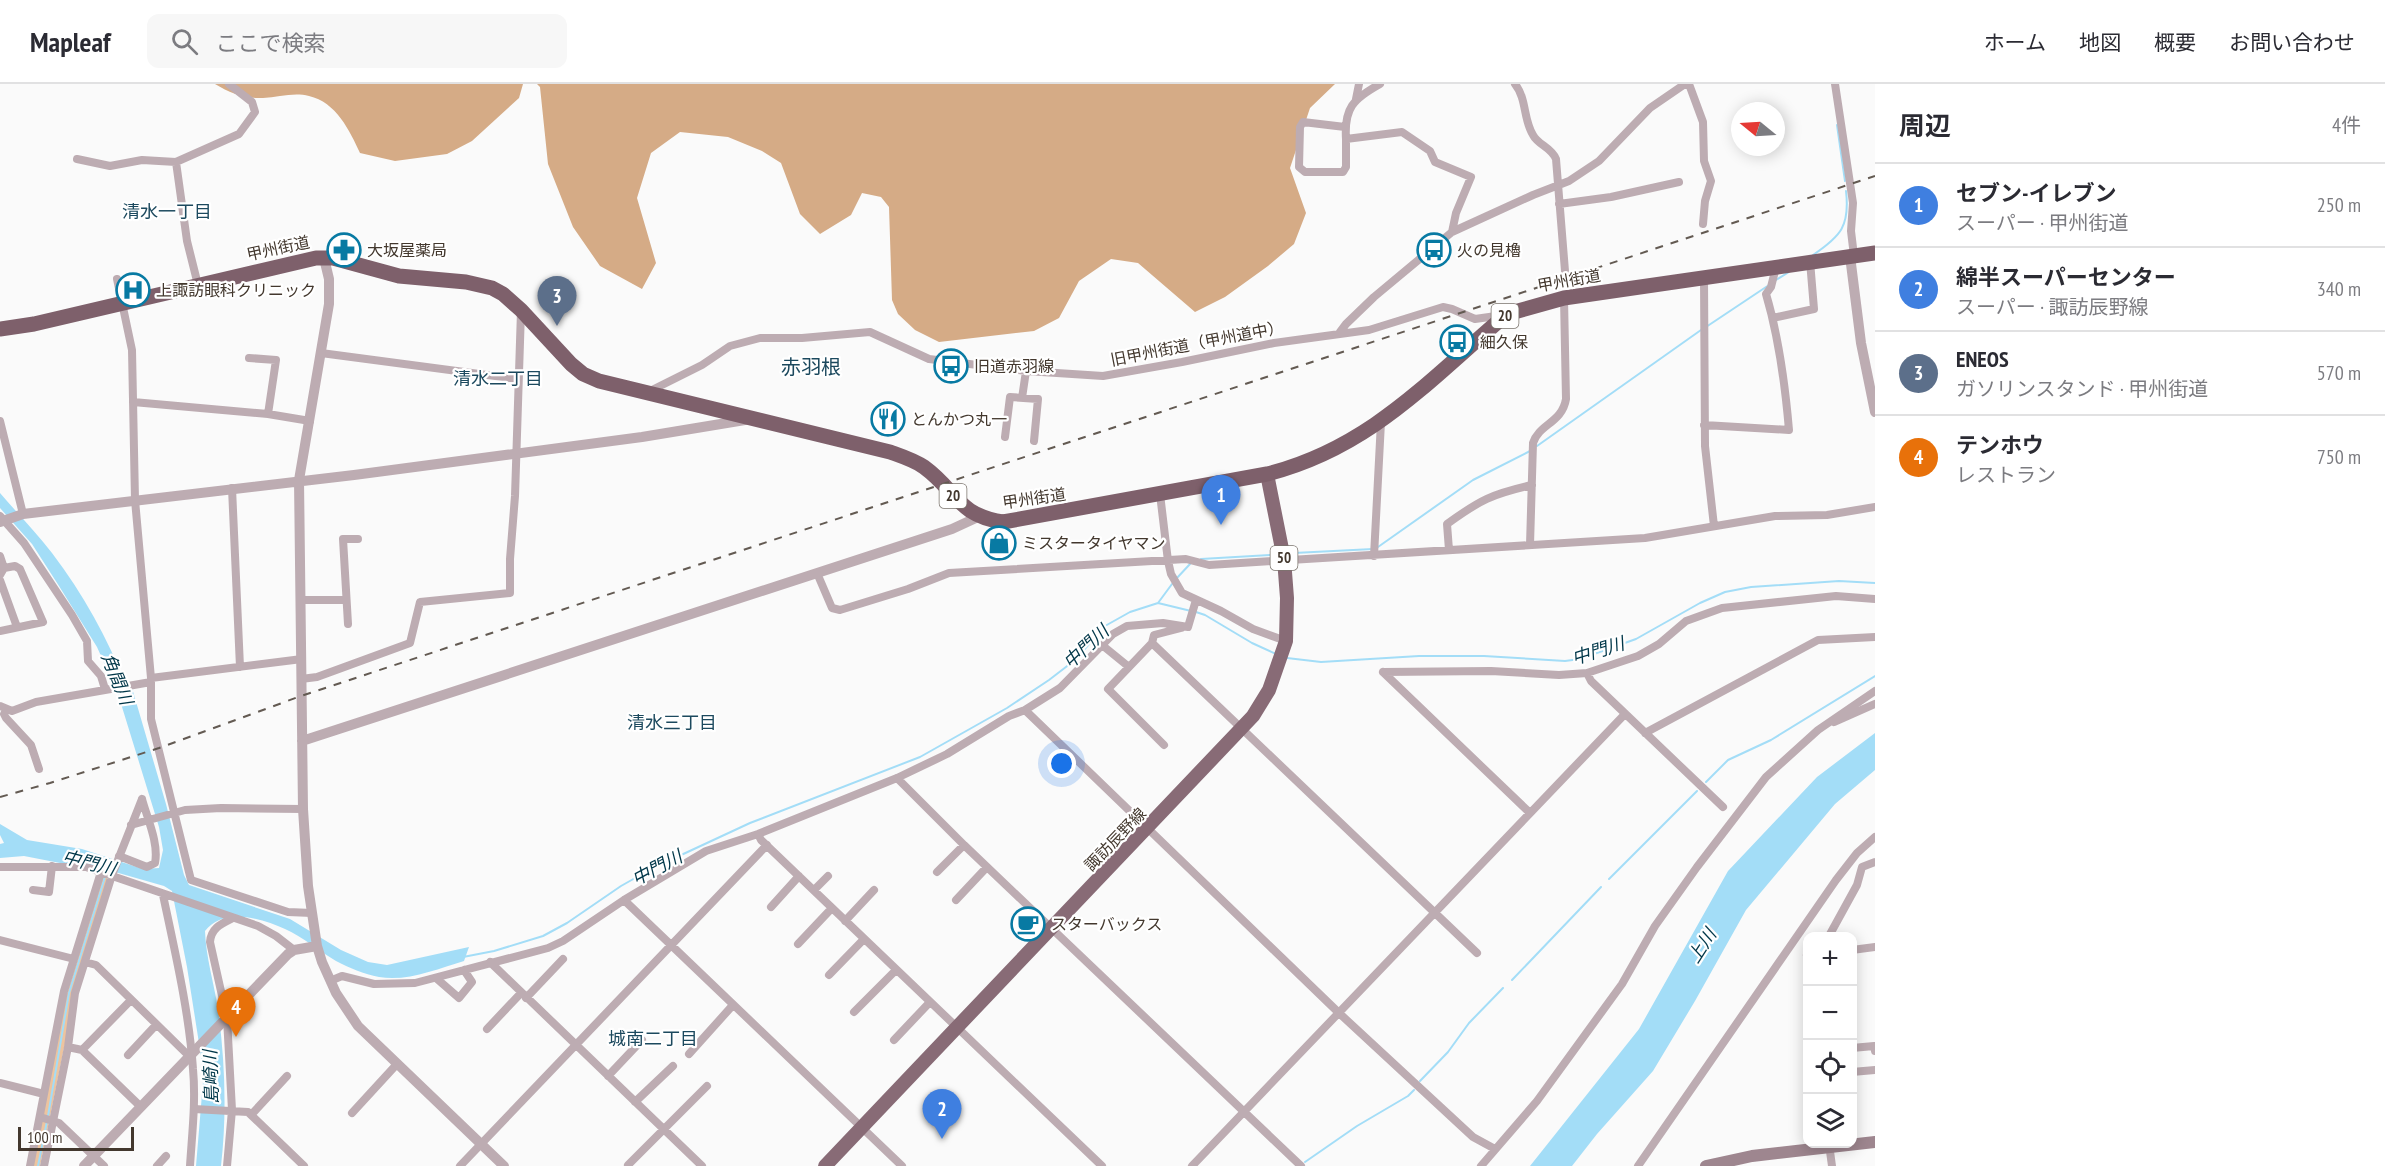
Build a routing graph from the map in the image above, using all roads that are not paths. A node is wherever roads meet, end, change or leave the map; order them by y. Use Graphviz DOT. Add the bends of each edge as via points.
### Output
graph roads {
  1 [pos="229,84"];
  2 [pos="1359,84"];
  3 [pos="1380,84"];
  4 [pos="1515,84"];
  5 [pos="1687,84"];
  6 [pos="1835,84"];
  7 [pos="1356,99"];
  8 [pos="1345,127"];
  9 [pos="1346,139"];
  10 [pos="77,159"];
  11 [pos="176,162"];
  12 [pos="1679,182"];
  13 [pos="1557,187"];
  14 [pos="1559,204"];
  15 [pos="1703,224"];
  16 [pos="1452,232"];
  17 [pos="1875,253"];
  18 [pos="1852,256"];
  19 [pos="324,258"];
  20 [pos="1810,261"];
  21 [pos="1779,269"];
  22 [pos="1564,271"];
  23 [pos="1704,277"];
  24 [pos="117,279"];
  25 [pos="198,285"];
  26 [pos="1564,298"];
  27 [pos="123,303"];
  28 [pos="521,310"];
  29 [pos="1507,314"];
  30 [pos="1773,318"];
  31 [pos="0,329"];
  32 [pos="1340,332"];
  33 [pos="321,353"];
  34 [pos="249,358"];
  35 [pos="1026,371"];
  36 [pos="518,379"];
  37 [pos="648,392"];
  38 [pos="1022,398"];
  39 [pos="133,402"];
  40 [pos="1875,412"];
  41 [pos="268,414"];
  42 [pos="754,418"];
  43 [pos="0,421"];
  44 [pos="310,421"];
  45 [pos="1381,422"];
  46 [pos="1704,425"];
  47 [pos="1005,437"];
  48 [pos="1034,441"];
  49 [pos="516,453"];
  50 [pos="1267,474"];
  51 [pos="299,480"];
  52 [pos="1532,485"];
  53 [pos="232,488"];
  54 [pos="1160,494"];
  55 [pos="135,500"];
  56 [pos="1875,507"];
  57 [pos="22,514"];
  58 [pos="978,517"];
  59 [pos="2,520"];
  60 [pos="1714,526"];
  61 [pos="358,539"];
  62 [pos="1530,545"];
  63 [pos="1449,550"];
  64 [pos="1373,551"];
  65 [pos="0,556"];
  66 [pos="1284,559"];
  67 [pos="1168,561"];
  68 [pos="2,571"];
  69 [pos="817,573"];
  70 [pos="0,580"];
  71 [pos="1875,599"];
  72 [pos="300,600"];
  73 [pos="345,600"];
  74 [pos="1196,602"];
  75 [pos="348,624"];
  76 [pos="1186,625"];
  77 [pos="17,627"];
  78 [pos="0,631"];
  79 [pos="1875,637"];
  80 [pos="1152,643"];
  81 [pos="1286,643"];
  82 [pos="1102,645"];
  83 [pos="302,659"];
  84 [pos="240,667"];
  85 [pos="1128,667"];
  86 [pos="1587,673"];
  87 [pos="301,679"];
  88 [pos="151,680"];
  89 [pos="107,689"];
  90 [pos="1875,691"];
  91 [pos="1875,704"];
  92 [pos="3,708"];
  93 [pos="1025,710"];
  94 [pos="1625,714"];
  95 [pos="1243,729"];
  96 [pos="1818,730"];
  97 [pos="1645,733"];
  98 [pos="302,741"];
  99 [pos="1164,746"];
  100 [pos="39,769"];
  101 [pos="897,778"];
  102 [pos="1723,807"];
  103 [pos="303,809"];
  104 [pos="175,813"];
  105 [pos="1530,813"];
  106 [pos="149,820"];
  107 [pos="131,825"];
  108 [pos="1148,829"];
  109 [pos="758,834"];
  110 [pos="1875,837"];
  111 [pos="767,845"];
  112 [pos="964,845"];
  113 [pos="119,858"];
  114 [pos="1875,862"];
  115 [pos="52,866"];
  116 [pos="0,867"];
  117 [pos="987,867"];
  118 [pos="101,872"];
  119 [pos="937,872"];
  120 [pos="113,874"];
  121 [pos="799,876"];
  122 [pos="828,876"];
  123 [pos="33,890"];
  124 [pos="813,890"];
  125 [pos="874,890"];
  126 [pos="165,895"];
  127 [pos="624,900"];
  128 [pos="956,900"];
  129 [pos="771,907"];
  130 [pos="832,908"];
  131 [pos="1434,913"];
  132 [pos="312,914"];
  133 [pos="229,917"];
  134 [pos="845,921"];
  135 [pos="1052,928"];
  136 [pos="1831,932"];
  137 [pos="864,939"];
  138 [pos="0,940"];
  139 [pos="670,944"];
  140 [pos="798,944"];
  141 [pos="317,946"];
  142 [pos="1875,947"];
  143 [pos="1857,949"];
  144 [pos="294,950"];
  145 [pos="1477,953"];
  146 [pos="74,959"];
  147 [pos="563,959"];
  148 [pos="85,962"];
  149 [pos="490,962"];
  150 [pos="464,970"];
  151 [pos="896,970"];
  152 [pos="829,975"];
  153 [pos="436,978"];
  154 [pos="330,981"];
  155 [pos="524,995"];
  156 [pos="131,1000"];
  157 [pos="930,1002"];
  158 [pos="734,1005"];
  159 [pos="854,1012"];
  160 [pos="1339,1013"];
  161 [pos="225,1020"];
  162 [pos="156,1025"];
  163 [pos="957,1028"];
  164 [pos="487,1029"];
  165 [pos="642,1040"];
  166 [pos="894,1040"];
  167 [pos="575,1045"];
  168 [pos="68,1047"];
  169 [pos="1857,1048"];
  170 [pos="82,1050"];
  171 [pos="1875,1051"];
  172 [pos="192,1053"];
  173 [pos="128,1054"];
  174 [pos="689,1054"];
  175 [pos="397,1064"];
  176 [pos="673,1066"];
  177 [pos="1875,1070"];
  178 [pos="1857,1072"];
  179 [pos="287,1076"];
  180 [pos="608,1076"];
  181 [pos="0,1083"];
  182 [pos="707,1086"];
  183 [pos="44,1094"];
  184 [pos="635,1102"];
  185 [pos="141,1107"];
  186 [pos="195,1109"];
  187 [pos="230,1110"];
  188 [pos="1244,1112"];
  189 [pos="352,1113"];
  190 [pos="251,1115"];
  191 [pos="40,1117"];
  192 [pos="53,1120"];
  193 [pos="862,1128"];
  194 [pos="664,1129"];
  195 [pos="1875,1142"];
  196 [pos="1857,1143"];
  197 [pos="481,1144"];
  198 [pos="1808,1148"];
  199 [pos="1829,1148"];
  200 [pos="1495,1149"];
  201 [pos="94,1156"];
  202 [pos="166,1156"];
  203 [pos="628,1165"];
  204 [pos="30,1166"];
  205 [pos="44,1166"];
  206 [pos="84,1166"];
  207 [pos="104,1166"];
  208 [pos="157,1166"];
  209 [pos="190,1166"];
  210 [pos="227,1166"];
  211 [pos="303,1166"];
  212 [pos="460,1166"];
  213 [pos="504,1166"];
  214 [pos="702,1166"];
  215 [pos="825,1166"];
  216 [pos="902,1166"];
  217 [pos="1102,1166"];
  218 [pos="1192,1166"];
  219 [pos="1301,1166"];
  220 [pos="1481,1166"];
  221 [pos="1638,1166"];
  222 [pos="1706,1166"];
  223 [pos="1832,1166"];
  1 -- 11 [label="street" via="252,102 255,112 247,126 239,134"];
  2 -- 7 [label="street"];
  3 -- 7 [label="street"];
  4 -- 13 [label="street" via="1522,93 1531,131 1556,159"];
  5 -- 13 [label="street" via="1650,108 1599,161"];
  5 -- 15 [label="street" via="1703,122 1704,161 1711,181"];
  6 -- 18 [label="street" via="1853,203"];
  7 -- 8 [label="street"];
  8 -- 9 [label="street"];
  8 -- 9 [label="street" via="1303,122 1299,167 1305,172 1343,172"];
  9 -- 16 [label="street" via="1402,132 1430,151 1435,162 1471,177"];
  10 -- 11 [label="street" via="110,166 142,160"];
  11 -- 25 [label="street" via="187,241"];
  12 -- 14 [label="street"];
  13 -- 14 [label="street"];
  13 -- 16 [label="street"];
  14 -- 22 [label="street"];
  16 -- 32 [label="street" via="1374,297"];
  17 -- 18 [label="highway, 甲州街道 / 20"];
  18 -- 20 [label="highway, 甲州街道 / 20"];
  18 -- 40 [label="street" via="1861,344"];
  19 -- 25 [label="highway, 甲州街道 / 20"];
  19 -- 28 [label="highway, 甲州街道 / 20" via="399,276 476,283 503,294"];
  19 -- 33 [label="street" via="329,304"];
  20 -- 21 [label="highway, 甲州街道 / 20"];
  20 -- 30 [label="street" via="1814,309"];
  21 -- 23 [label="highway, 甲州街道 / 20"];
  21 -- 30 [label="street" via="1766,294"];
  23 -- 26 [label="highway, 甲州街道 / 20"];
  23 -- 46 [label="street"];
  24 -- 27 [label="street"];
  25 -- 27 [label="highway, 甲州街道 / 20"];
  26 -- 29 [label="highway, 甲州街道 / 20"];
  26 -- 52 [label="street" via="1566,399 1564,410 1533,443"];
  27 -- 31 [label="highway, 甲州街道 / 20"];
  27 -- 39 [label="street" via="132,350"];
  28 -- 36 [label="street"];
  28 -- 37 [label="highway, 甲州街道 / 20" via="583,374"];
  29 -- 32 [label="street, 旧甲州街道（甲州道中）" via="1475,320 1443,307 1369,330"];
  29 -- 45 [label="highway, 甲州街道 / 20"];
  30 -- 46 [label="street" via="1786,392 1788,430"];
  32 -- 35 [label="street, 旧甲州街道（甲州道中）" via="1103,376"];
  33 -- 36 [label="street"];
  33 -- 44 [label="street"];
  34 -- 41 [label="street" via="276,360"];
  35 -- 37 [label="street, 旧甲州街道（甲州道中）" via="929,359 880,336 850,332 744,341"];
  35 -- 38 [label="street"];
  36 -- 49 [label="street"];
  37 -- 42 [label="highway, 甲州街道 / 20"];
  38 -- 47 [label="street" via="1010,397"];
  38 -- 48 [label="street" via="1038,399"];
  39 -- 41 [label="street"];
  39 -- 55 [label="street"];
  41 -- 44 [label="street"];
  42 -- 49 [label="street"];
  42 -- 58 [label="highway, 甲州街道 / 20" via="909,459 925,468"];
  43 -- 57 [label="street"];
  44 -- 51 [label="street"];
  45 -- 50 [label="highway, 甲州街道 / 20" via="1332,450"];
  45 -- 64 [label="street"];
  46 -- 60 [label="street"];
  49 -- 51 [label="street"];
  49 -- 87 [label="street" via="510,593 420,602 410,644"];
  50 -- 54 [label="highway, 甲州街道 / 20"];
  50 -- 66 [label="main road, 諏訪辰野線 / 50"];
  51 -- 53 [label="street"];
  51 -- 72 [label="street"];
  52 -- 62 [label="street"];
  52 -- 63 [label="street" via="1499,492 1447,524"];
  53 -- 55 [label="street"];
  53 -- 84 [label="street"];
  54 -- 58 [label="highway, 甲州街道 / 20" via="1003,522"];
  54 -- 67 [label="street"];
  55 -- 57 [label="street"];
  55 -- 88 [label="street"];
  56 -- 60 [label="street"];
  57 -- 59 [label="street"];
  58 -- 69 [label="street"];
  59 -- 89 [label="street" via="52,582 87,641 88,661"];
  60 -- 62 [label="street" via="1645,538"];
  61 -- 73 [label="street" via="343,539"];
  62 -- 63 [label="street"];
  63 -- 64 [label="street"];
  64 -- 66 [label="street"];
  65 -- 68 [label="street"];
  66 -- 67 [label="street"];
  66 -- 81 [label="main road, 諏訪辰野線 / 50"];
  67 -- 69 [label="street" via="949,573 840,610 832,608"];
  67 -- 74 [label="street" via="1182,593"];
  68 -- 77 [label="street" via="15,566 20,569 43,622"];
  69 -- 98 [label="street"];
  70 -- 77 [label="street"];
  71 -- 86 [label="street" via="1836,596 1722,608 1686,621 1638,656"];
  72 -- 73 [label="street"];
  72 -- 83 [label="street"];
  73 -- 75 [label="street"];
  74 -- 76 [label="street"];
  74 -- 81 [label="street"];
  76 -- 80 [label="street" via="1154,635"];
  76 -- 82 [label="street" via="1127,626"];
  77 -- 78 [label="street"];
  79 -- 97 [label="street" via="1818,640"];
  80 -- 85 [label="street"];
  80 -- 95 [label="street"];
  81 -- 95 [label="main road, 諏訪辰野線 / 50" via="1269,690"];
  82 -- 85 [label="street"];
  82 -- 93 [label="street" via="1060,688"];
  83 -- 84 [label="street"];
  83 -- 87 [label="street"];
  84 -- 88 [label="street"];
  85 -- 99 [label="street" via="1108,689"];
  86 -- 94 [label="street"];
  86 -- 105 [label="street" via="1383,672"];
  87 -- 98 [label="street"];
  88 -- 89 [label="street"];
  88 -- 104 [label="street" via="153,731"];
  89 -- 92 [label="street" via="36,702 21,709"];
  90 -- 96 [label="street"];
  91 -- 96 [label="street"];
  92 -- 100 [label="street" via="6,718 31,745"];
  93 -- 101 [label="street"];
  93 -- 108 [label="street"];
  94 -- 97 [label="street"];
  94 -- 105 [label="street"];
  95 -- 108 [label="main road, 諏訪辰野線 / 50"];
  95 -- 131 [label="street"];
  96 -- 200 [label="street" via="1766,777 1733,817 1655,926 1622,984 1537,1101"];
  97 -- 102 [label="street"];
  98 -- 103 [label="street"];
  101 -- 109 [label="street"];
  101 -- 112 [label="street"];
  103 -- 104 [label="street" via="221,808"];
  103 -- 132 [label="street"];
  104 -- 106 [label="street"];
  104 -- 132 [label="street" via="194,882 288,912"];
  105 -- 131 [label="street"];
  106 -- 107 [label="street"];
  106 -- 107 [label="street" via="142,798"];
  106 -- 113 [label="street" via="155,863 147,867"];
  107 -- 113 [label="street"];
  108 -- 135 [label="main road, 諏訪辰野線 / 50"];
  108 -- 160 [label="street"];
  109 -- 111 [label="street"];
  109 -- 127 [label="street" via="705,851"];
  110 -- 221 [label="street" via="1830,888"];
  111 -- 121 [label="street"];
  111 -- 139 [label="street"];
  112 -- 117 [label="street"];
  112 -- 119 [label="street"];
  113 -- 120 [label="street"];
  114 -- 136 [label="street" via="1862,867 1857,885"];
  115 -- 116 [label="street"];
  115 -- 118 [label="street" via="78,866"];
  115 -- 123 [label="street" via="49,892"];
  117 -- 128 [label="street"];
  117 -- 135 [label="street"];
  118 -- 120 [label="street"];
  118 -- 146 [label="street"];
  120 -- 126 [label="street"];
  120 -- 148 [label="street"];
  121 -- 124 [label="street"];
  121 -- 129 [label="street"];
  122 -- 124 [label="street"];
  124 -- 130 [label="street"];
  125 -- 134 [label="street"];
  126 -- 133 [label="street"];
  126 -- 172 [label="street"];
  127 -- 139 [label="street"];
  127 -- 149 [label="street" via="548,948"];
  130 -- 134 [label="street"];
  130 -- 140 [label="street"];
  131 -- 145 [label="street"];
  131 -- 160 [label="street"];
  132 -- 141 [label="street"];
  133 -- 144 [label="street" via="266,930"];
  133 -- 161 [label="street" via="212,932 210,942"];
  134 -- 137 [label="street"];
  135 -- 163 [label="main road, 諏訪辰野線 / 50"];
  135 -- 188 [label="street"];
  137 -- 151 [label="street"];
  137 -- 152 [label="street"];
  138 -- 146 [label="street"];
  139 -- 158 [label="street"];
  139 -- 167 [label="street"];
  141 -- 144 [label="street"];
  141 -- 154 [label="street"];
  142 -- 143 [label="street"];
  144 -- 161 [label="street"];
  146 -- 183 [label="street"];
  147 -- 155 [label="street"];
  148 -- 156 [label="street" via="96,965"];
  148 -- 168 [label="street" via="73,1001"];
  149 -- 150 [label="street"];
  149 -- 155 [label="street"];
  150 -- 153 [label="street"];
  150 -- 153 [label="street" via="472,982 459,998"];
  151 -- 157 [label="street"];
  151 -- 159 [label="street"];
  153 -- 154 [label="street" via="390,984 359,982 342,976"];
  154 -- 175 [label="street" via="345,1010"];
  155 -- 164 [label="street"];
  155 -- 167 [label="street"];
  156 -- 162 [label="street"];
  156 -- 170 [label="street"];
  157 -- 163 [label="street"];
  157 -- 166 [label="street"];
  158 -- 174 [label="street"];
  158 -- 193 [label="street"];
  160 -- 188 [label="street"];
  160 -- 200 [label="street" via="1473,1137"];
  161 -- 172 [label="street"];
  161 -- 187 [label="street"];
  162 -- 172 [label="street"];
  162 -- 173 [label="street"];
  163 -- 193 [label="main road, 諏訪辰野線 / 50"];
  163 -- 217 [label="street"];
  165 -- 180 [label="street"];
  167 -- 180 [label="street"];
  167 -- 197 [label="street"];
  168 -- 170 [label="street"];
  168 -- 192 [label="street"];
  169 -- 171 [label="street" via="1874,1046"];
  170 -- 185 [label="street"];
  172 -- 185 [label="street"];
  172 -- 186 [label="street"];
  175 -- 189 [label="street"];
  175 -- 197 [label="street"];
  176 -- 184 [label="street"];
  177 -- 178 [label="street"];
  179 -- 190 [label="street"];
  180 -- 184 [label="street"];
  181 -- 183 [label="street"];
  182 -- 194 [label="street"];
  183 -- 191 [label="street"];
  184 -- 194 [label="street"];
  185 -- 201 [label="street"];
  186 -- 187 [label="street"];
  186 -- 209 [label="street"];
  187 -- 190 [label="street"];
  187 -- 210 [label="street"];
  188 -- 218 [label="street"];
  188 -- 219 [label="street"];
  190 -- 211 [label="street"];
  191 -- 192 [label="street"];
  191 -- 204 [label="street"];
  192 -- 201 [label="street"];
  192 -- 205 [label="street"];
  193 -- 215 [label="main road, 諏訪辰野線 / 50"];
  193 -- 216 [label="street"];
  194 -- 203 [label="street"];
  194 -- 214 [label="street"];
  195 -- 196 [label="main road"];
  197 -- 212 [label="street"];
  197 -- 213 [label="street"];
  198 -- 222 [label="main road"];
  199 -- 223 [label="street"];
  200 -- 220 [label="street"];
  201 -- 206 [label="street"];
  201 -- 207 [label="street"];
  202 -- 208 [label="street"];
}
